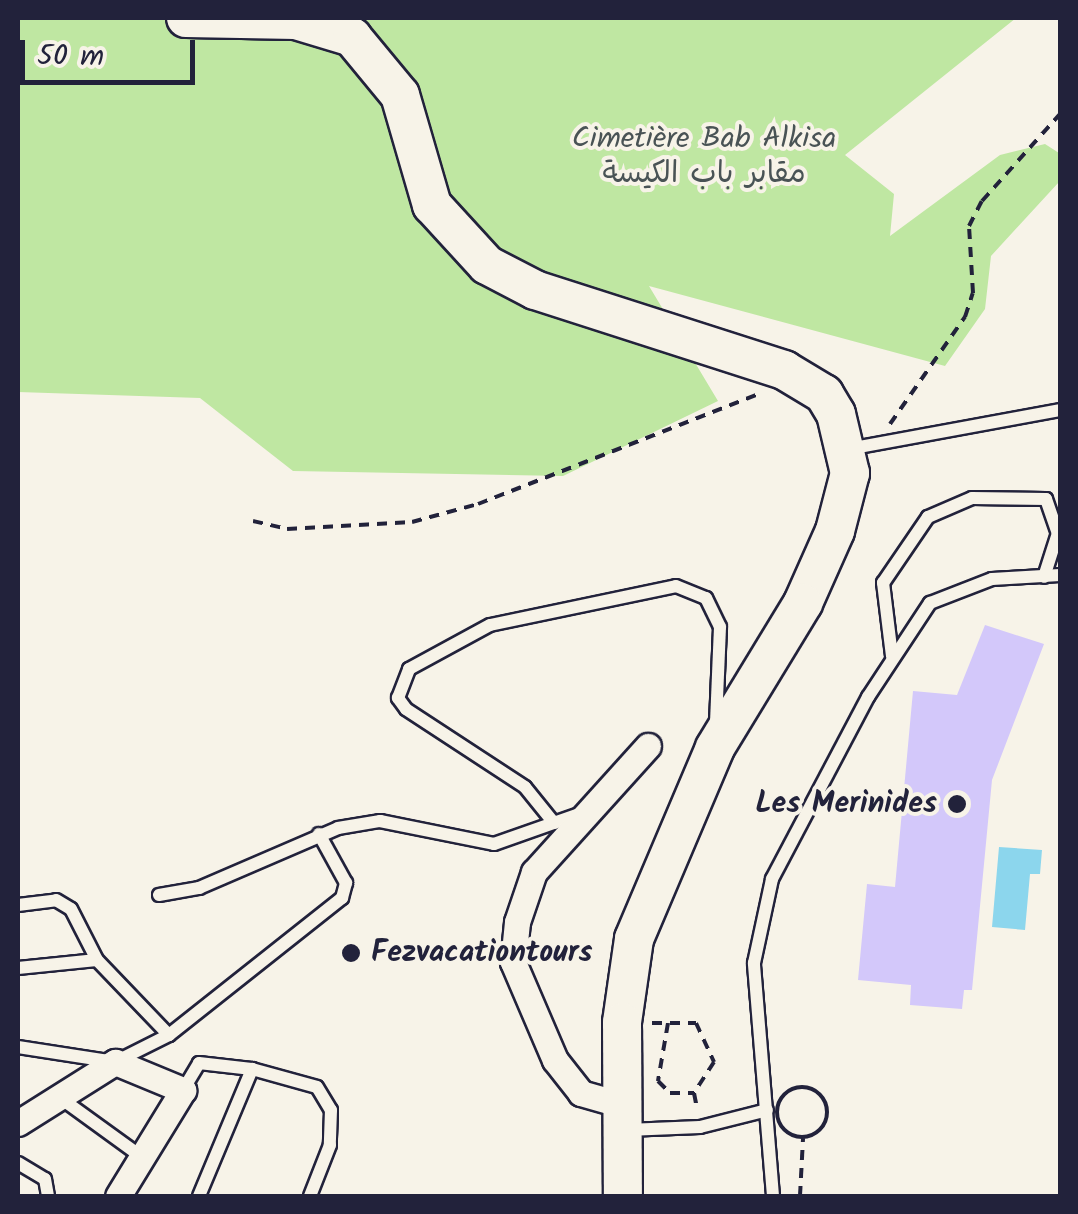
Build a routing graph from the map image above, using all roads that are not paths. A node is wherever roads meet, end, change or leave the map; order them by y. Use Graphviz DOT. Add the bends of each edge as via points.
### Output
graph roads {
  1 [pos="186,18"];
  2 [pos="1060,410"];
  3 [pos="864,446"];
  4 [pos="1060,575"];
  5 [pos="1044,577"];
  6 [pos="892,656"];
  7 [pos="648,746"];
  8 [pos="715,748"];
  9 [pos="580,814"];
  10 [pos="554,824"];
  11 [pos="319,834"];
  12 [pos="158,895"];
  13 [pos="18,905"];
  14 [pos="97,960"];
  15 [pos="18,968"];
  16 [pos="169,1036"];
  17 [pos="18,1047"];
  18 [pos="115,1062"];
  19 [pos="252,1068"];
  20 [pos="183,1090"];
  21 [pos="60,1097"];
  22 [pos="768,1110"];
  23 [pos="619,1117"];
  24 [pos="18,1123"];
  25 [pos="144,1158"];
  26 [pos="18,1163"];
  27 [pos="48,1196"];
  28 [pos="118,1196"];
  29 [pos="199,1196"];
  30 [pos="310,1196"];
  31 [pos="623,1196"];
  32 [pos="774,1196"];
  1 -- 3 [label="main road" via="296,20 352,37 400,95 432,206 486,264 535,290 799,377 832,404"];
  2 -- 3 [label="lane"];
  3 -- 8 [label="main road" via="822,560"];
  4 -- 5 [label="lane"];
  5 -- 6 [label="lane" via="992,579 944,592"];
  5 -- 6 [label="lane" via="1058,533 1046,499 972,498 928,516 883,582"];
  6 -- 22 [label="lane" via="760,916 754,963"];
  7 -- 9 [label="street"];
  8 -- 10 [label="lane" via="720,627 714,607 692,590 636,591 490,624 409,669 398,698 406,709 525,787"];
  8 -- 23 [label="main road" via="634,939"];
  9 -- 10 [label="lane"];
  9 -- 23 [label="street" via="534,872 514,962 555,1060 582,1093"];
  10 -- 11 [label="lane" via="494,844 380,820"];
  11 -- 12 [label="lane" via="199,888"];
  11 -- 16 [label="lane" via="346,883 342,898"];
  13 -- 14 [label="lane" via="64,904"];
  14 -- 15 [label="lane"];
  14 -- 16 [label="lane"];
  16 -- 18 [label="lane"];
  17 -- 18 [label="lane"];
  18 -- 20 [label="street"];
  18 -- 21 [label="street"];
  19 -- 20 [label="lane" via="198,1063"];
  19 -- 29 [label="lane"];
  19 -- 30 [label="lane" via="317,1087 331,1110 330,1145"];
  20 -- 25 [label="street"];
  21 -- 24 [label="street"];
  21 -- 25 [label="lane"];
  22 -- 23 [label="lane" via="700,1128"];
  22 -- 32 [label="lane"];
  23 -- 31 [label="main road"];
  25 -- 28 [label="street"];
  26 -- 27 [label="lane" via="45,1179"];
}
